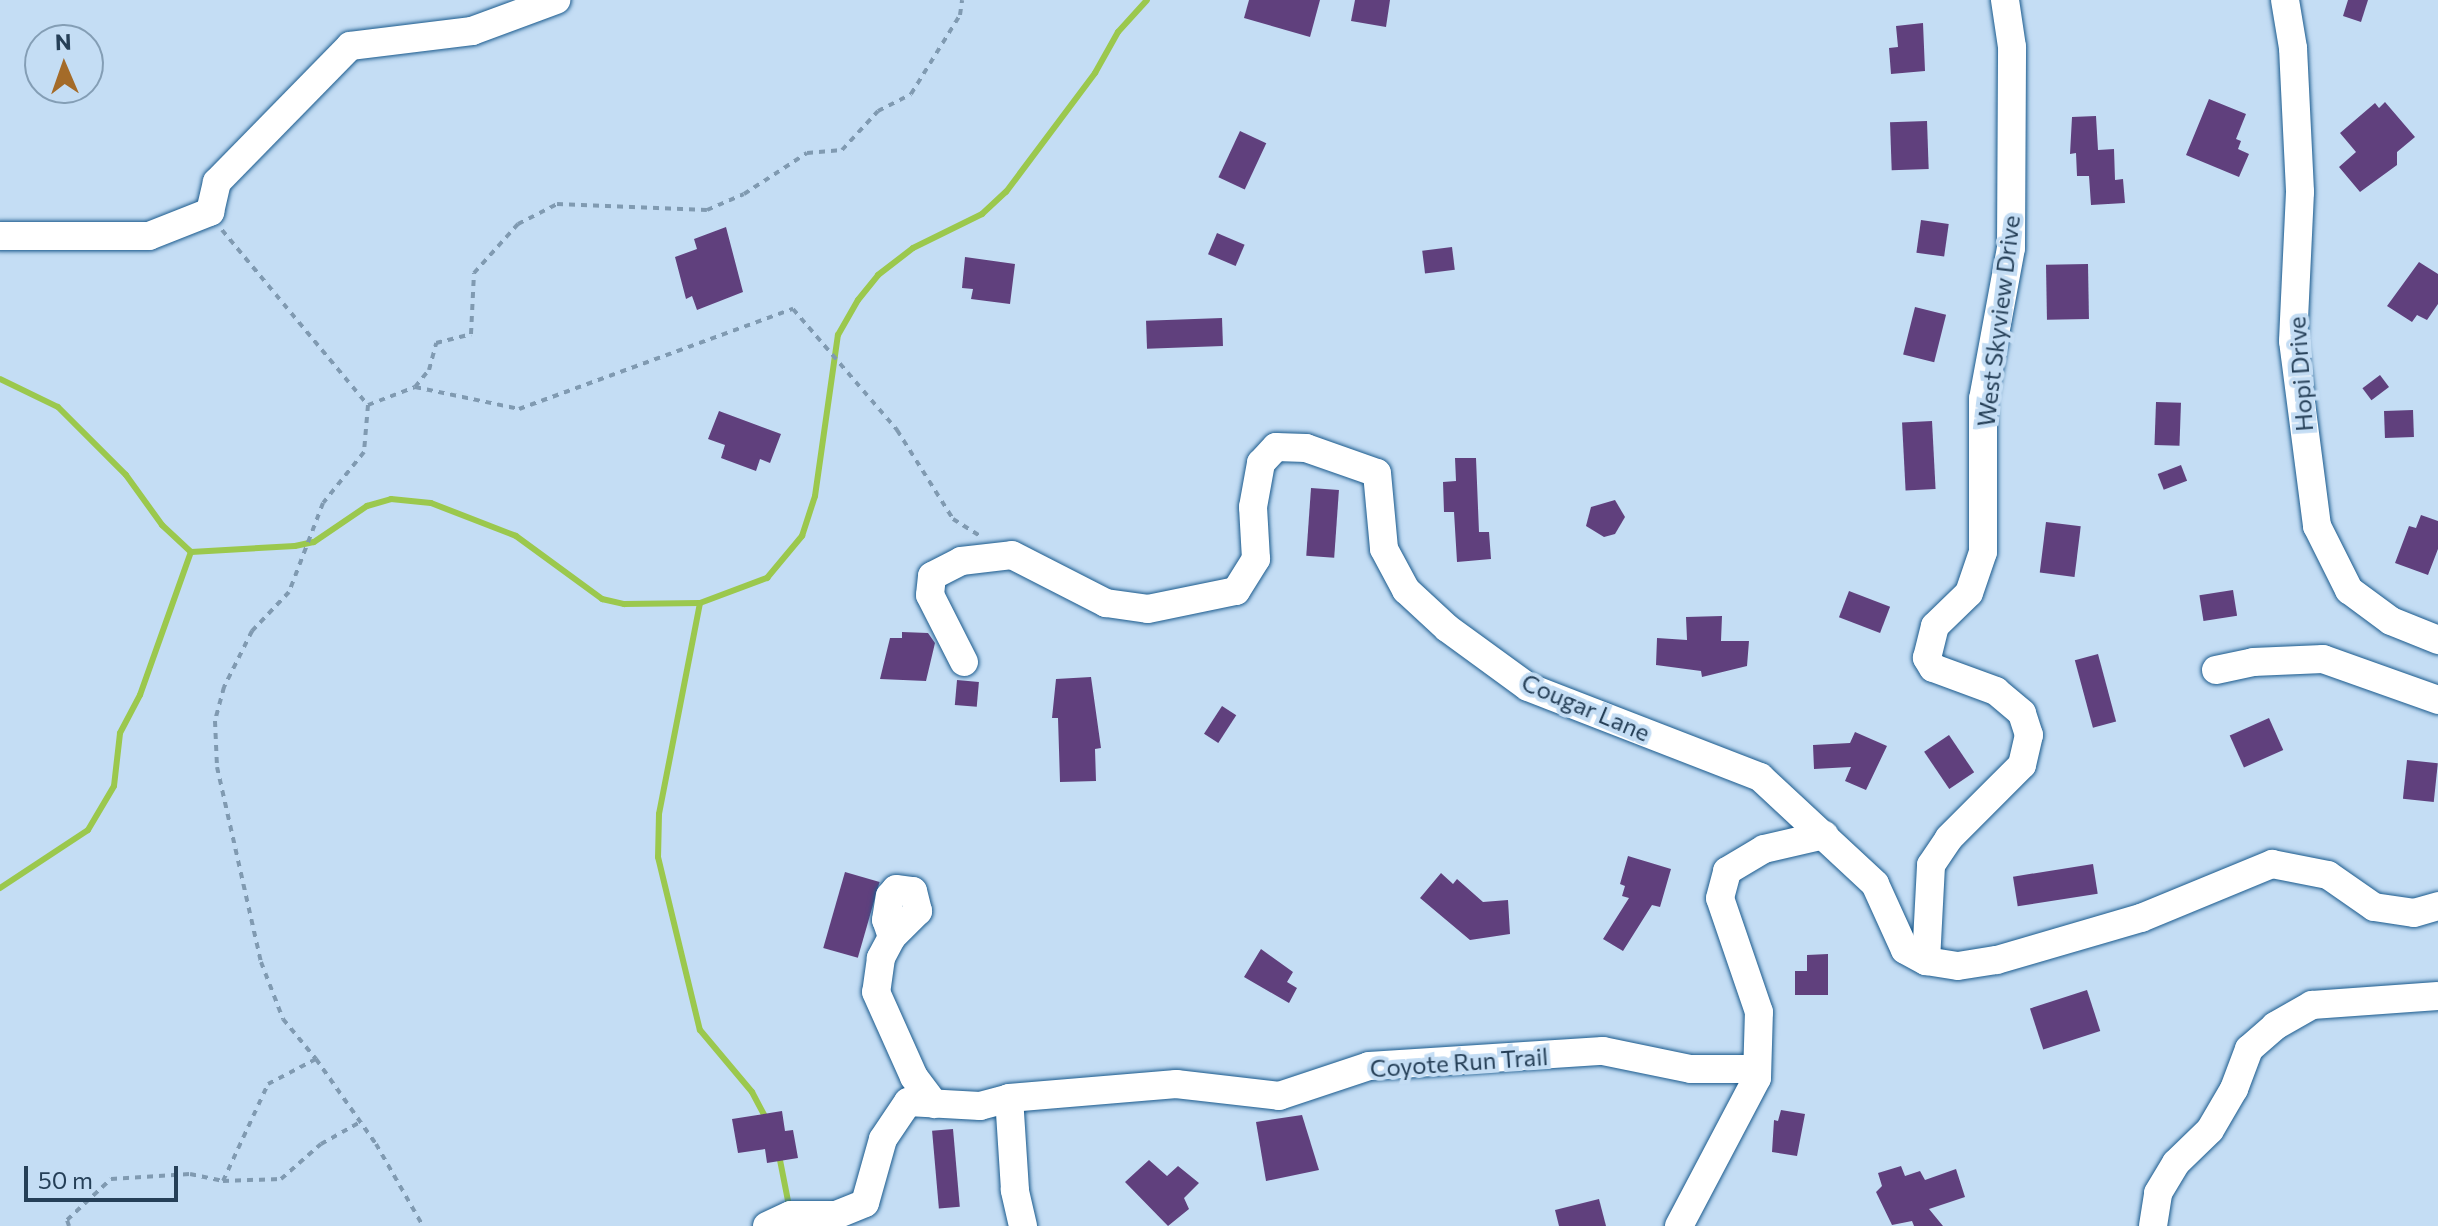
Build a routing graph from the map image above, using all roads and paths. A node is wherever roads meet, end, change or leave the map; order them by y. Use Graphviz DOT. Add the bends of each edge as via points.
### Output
graph roads {
  1 [pos="556,0"];
  2 [pos="962,0"];
  3 [pos="2005,0"];
  4 [pos="2285,0"];
  5 [pos="210,212"];
  6 [pos="0,236"];
  7 [pos="415,387"];
  8 [pos="368,405"];
  9 [pos="1012,555"];
  10 [pos="2438,640"];
  11 [pos="964,662"];
  12 [pos="2216,670"];
  13 [pos="2438,700"];
  14 [pos="1824,835"];
  15 [pos="2438,906"];
  16 [pos="892,937"];
  17 [pos="1926,961"];
  18 [pos="2438,996"];
  19 [pos="316,1059"];
  20 [pos="1755,1074"];
  21 [pos="1009,1098"];
  22 [pos="934,1104"];
  23 [pos="360,1122"];
  24 [pos="223,1181"];
  25 [pos="69,1226"];
  26 [pos="423,1226"];
  27 [pos="767,1226"];
  28 [pos="1023,1226"];
  29 [pos="1679,1226"];
  30 [pos="2153,1226"];
  1 -- 5 [label="street" via="472,31 350,46 217,182"];
  2 -- 7 [label="path" via="960,15 911,94 878,111 842,150 807,153 744,194 707,210 557,204 518,224 474,273 471,334 436,343 429,370"];
  3 -- 17 [label="street, West Skyview Drive" via="2012,47 2011,248 1983,399 1983,552 1969,593 1935,626 1927,658 1933,668 1996,691 2022,713 2029,735 2022,765 1949,838 1931,865"];
  4 -- 10 [label="street, Hopi Drive" via="2293,48 2300,192 2293,341 2317,526 2349,590 2391,621"];
  5 -- 6 [label="street" via="149,236"];
  5 -- 8 [label="path" via="239,256"];
  7 -- 8 [label="path"];
  7 -- 9 [label="path" via="519,409 793,309 897,430 953,519"];
  8 -- 19 [label="path" via="364,452 323,503 289,592 252,631 224,687 215,721 217,767 261,962 283,1019"];
  9 -- 11 [label="street" via="961,561 932,576 930,595"];
  9 -- 14 [label="street, Cougar Lane" via="1106,603 1148,609 1236,591 1256,559 1253,507 1261,463 1276,447 1306,448 1347,459 1377,473 1384,549 1406,590 1447,628 1528,687 1760,777"];
  12 -- 13 [label="street" via="2253,662 2323,659"];
  14 -- 17 [label="street, Cougar Lane" via="1875,884 1905,950"];
  14 -- 20 [label="street" via="1764,849 1727,871 1720,898 1759,1012"];
  15 -- 17 [label="street" via="2414,913 2374,907 2328,875 2272,864 2141,918 1997,960 1958,966"];
  16 -- 22 [label="street" via="881,958 876,992 914,1077"];
  18 -- 30 [label="street" via="2312,1005 2275,1026 2249,1049 2210,1130 2176,1163 2158,1193"];
  19 -- 23 [label="path"];
  19 -- 24 [label="path" via="268,1084"];
  20 -- 21 [label="street, Coyote Run Trail" via="1691,1069 1603,1051 1369,1066 1279,1096 1176,1084"];
  20 -- 29 [label="street"];
  21 -- 22 [label="street, Coyote Run Trail" via="980,1106"];
  21 -- 28 [label="street" via="1015,1190"];
  22 -- 27 [label="street, Coyote Run Trail" via="908,1102 883,1139 865,1203 836,1215 791,1215"];
  23 -- 24 [label="path" via="321,1144 281,1179"];
  23 -- 26 [label="path"];
  24 -- 25 [label="path" via="190,1174 111,1179 67,1220"];
}
